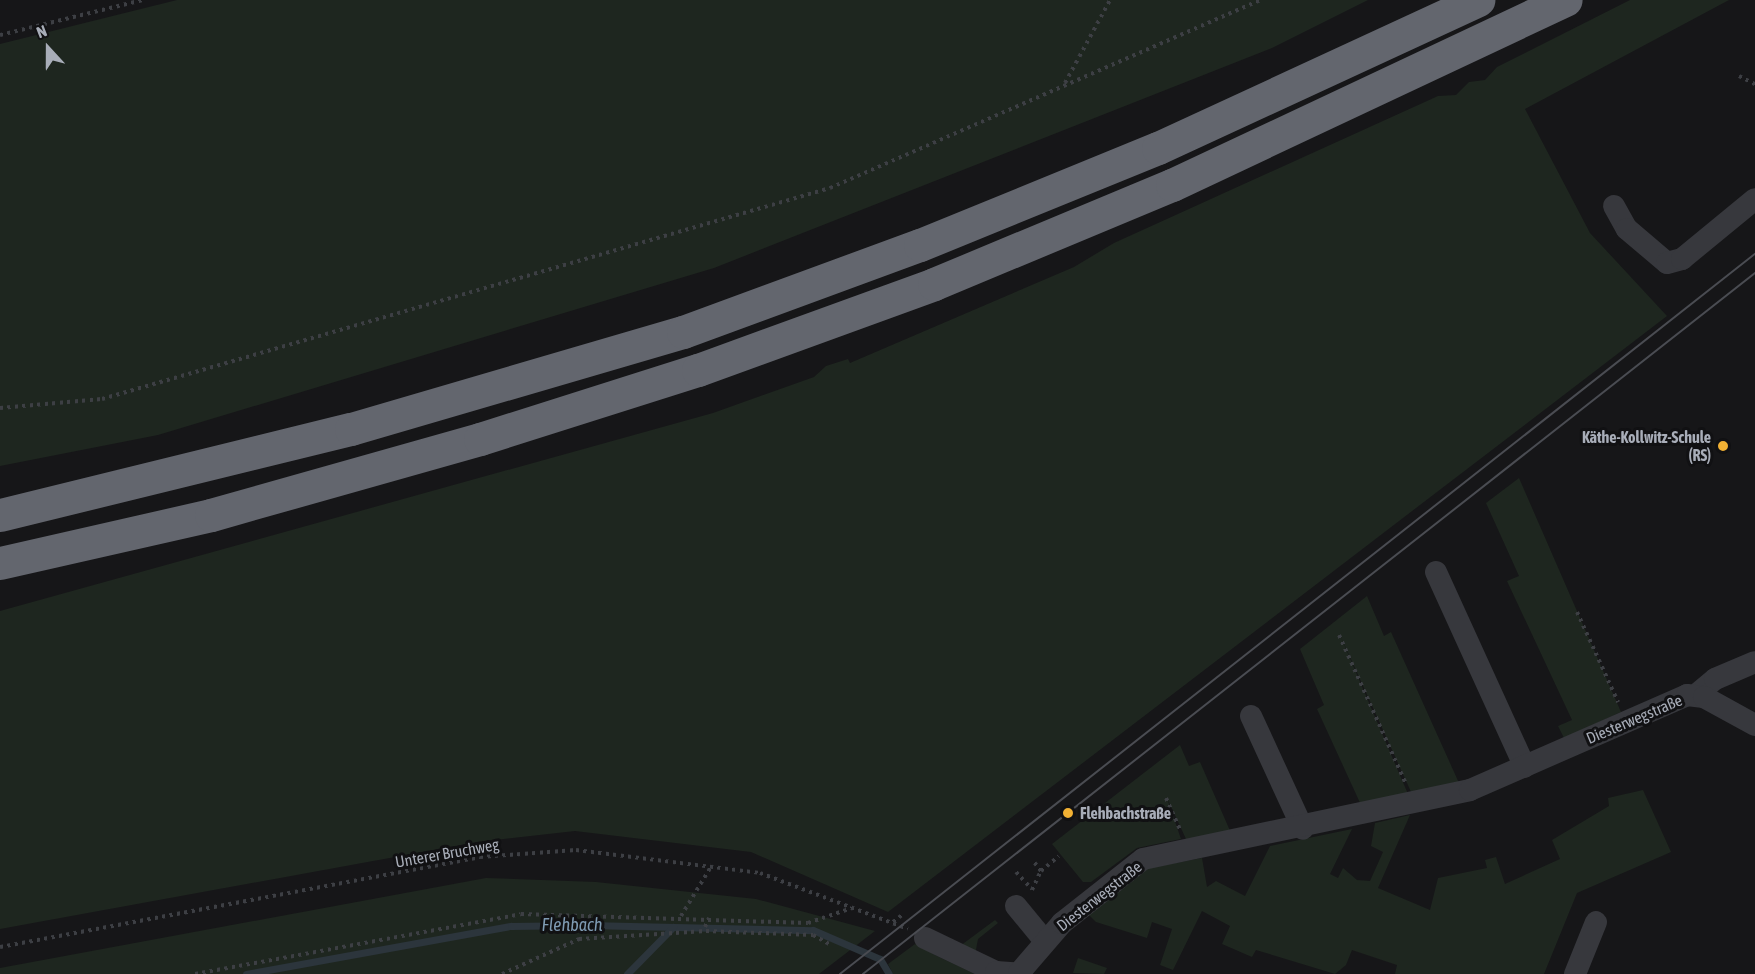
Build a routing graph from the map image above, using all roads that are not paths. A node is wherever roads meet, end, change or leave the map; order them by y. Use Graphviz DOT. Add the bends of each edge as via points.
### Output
graph roads {
  1 [pos="1479,0"];
  2 [pos="1566,0"];
  3 [pos="1755,200"];
  4 [pos="1614,206"];
  5 [pos="0,514"];
  6 [pos="0,562"];
  7 [pos="1436,572"];
  8 [pos="1755,662"];
  9 [pos="1696,695"];
  10 [pos="1251,716"];
  11 [pos="1749,721"];
  12 [pos="1525,767"];
  13 [pos="1303,829"];
  14 [pos="1016,906"];
  15 [pos="1596,922"];
  16 [pos="925,938"];
  17 [pos="1044,940"];
  18 [pos="1021,974"];
  19 [pos="1575,974"];
  1 -- 5 [label="highway" via="1158,148 921,245 682,332 351,429"];
  2 -- 6 [label="highway" via="1172,185 934,284 698,370 480,439 211,515"];
  3 -- 4 [label="street" via="1682,258 1667,262 1627,229"];
  7 -- 12 [label="street"];
  8 -- 9 [label="street" via="1715,679"];
  9 -- 11 [label="street, Diesterwegstraße"];
  9 -- 12 [label="street, Diesterwegstraße" via="1626,721"];
  10 -- 13 [label="street"];
  12 -- 13 [label="street, Diesterwegstraße" via="1470,790"];
  13 -- 17 [label="street, Diesterwegstraße" via="1137,863"];
  14 -- 17 [label="street"];
  15 -- 19 [label="street"];
  16 -- 18 [label="street" via="996,972"];
  17 -- 18 [label="street, Diesterwegstraße"];
}
